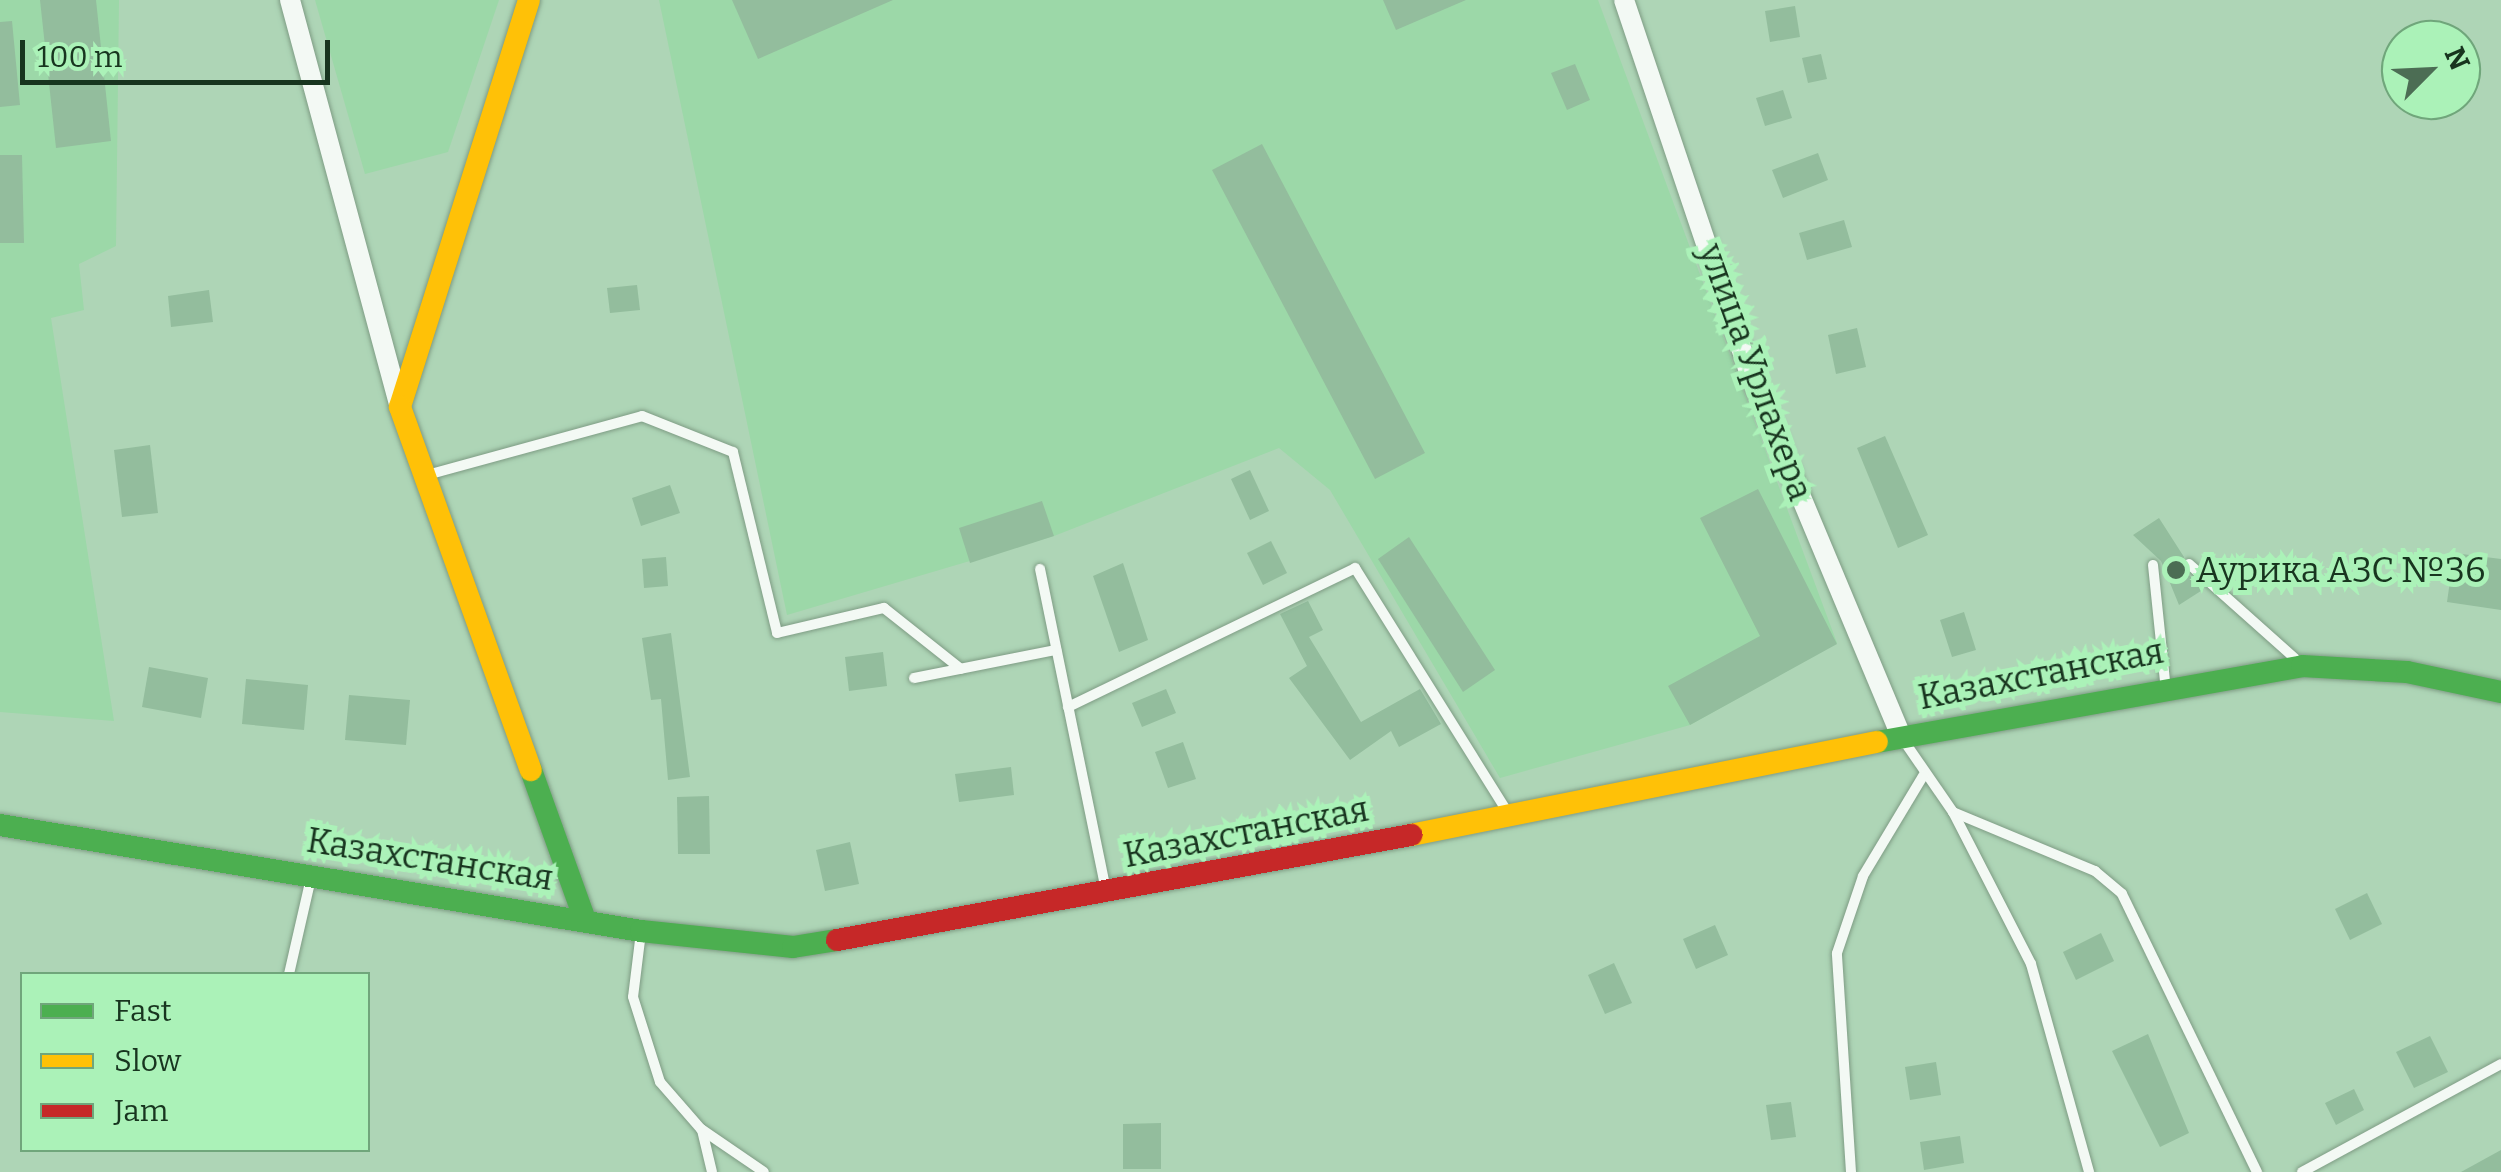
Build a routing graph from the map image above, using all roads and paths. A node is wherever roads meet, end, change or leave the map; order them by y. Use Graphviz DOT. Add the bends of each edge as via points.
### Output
graph roads {
  1 [pos="290,0"];
  2 [pos="528,0"];
  3 [pos="1624,0"];
  4 [pos="400,407"];
  5 [pos="424,476"];
  6 [pos="2189,564"];
  7 [pos="2153,565"];
  8 [pos="1040,569"];
  9 [pos="1056,650"];
  10 [pos="2302,666"];
  11 [pos="961,668"];
  12 [pos="914,678"];
  13 [pos="2166,684"];
  14 [pos="2501,692"];
  15 [pos="1068,707"];
  16 [pos="1902,738"];
  17 [pos="1923,776"];
  18 [pos="1953,812"];
  19 [pos="1508,815"];
  20 [pos="0,825"];
  21 [pos="311,876"];
  22 [pos="1107,896"];
  23 [pos="585,920"];
  24 [pos="641,931"];
  25 [pos="289,972"];
  26 [pos="2501,1064"];
  27 [pos="702,1129"];
  28 [pos="712,1172"];
  29 [pos="764,1172"];
  30 [pos="1851,1172"];
  31 [pos="2089,1172"];
  32 [pos="2256,1172"];
  33 [pos="2302,1172"];
  1 -- 4 [label="street"];
  2 -- 4 [label="main road"];
  3 -- 16 [label="street, улица Урлахера" via="1750,375"];
  4 -- 5 [label="main road"];
  5 -- 11 [label="lane" via="642,416 733,452 777,633 884,608"];
  5 -- 23 [label="main road"];
  6 -- 10 [label="lane"];
  7 -- 13 [label="lane"];
  8 -- 9 [label="lane"];
  9 -- 11 [label="lane"];
  9 -- 15 [label="lane"];
  10 -- 13 [label="main road, Казахстанская"];
  10 -- 14 [label="main road, Казахстанская" via="2407,672"];
  11 -- 12 [label="lane"];
  13 -- 16 [label="main road, Казахстанская"];
  15 -- 19 [label="lane" via="1356,568"];
  15 -- 22 [label="lane"];
  16 -- 17 [label="lane"];
  16 -- 19 [label="main road, Казахстанская"];
  17 -- 18 [label="lane"];
  17 -- 30 [label="lane" via="1863,876 1837,953"];
  18 -- 31 [label="lane" via="2031,964"];
  18 -- 32 [label="lane" via="2095,872 2122,894"];
  19 -- 22 [label="main road, Казахстанская"];
  20 -- 21 [label="main road, Казахстанская"];
  21 -- 23 [label="main road, Казахстанская"];
  21 -- 25 [label="lane"];
  22 -- 24 [label="main road, Казахстанская" via="793,947"];
  23 -- 24 [label="main road, Казахстанская"];
  24 -- 27 [label="lane" via="633,969 638,1033 660,1082"];
  26 -- 33 [label="lane"];
  27 -- 28 [label="lane"];
  27 -- 29 [label="lane"];
}
